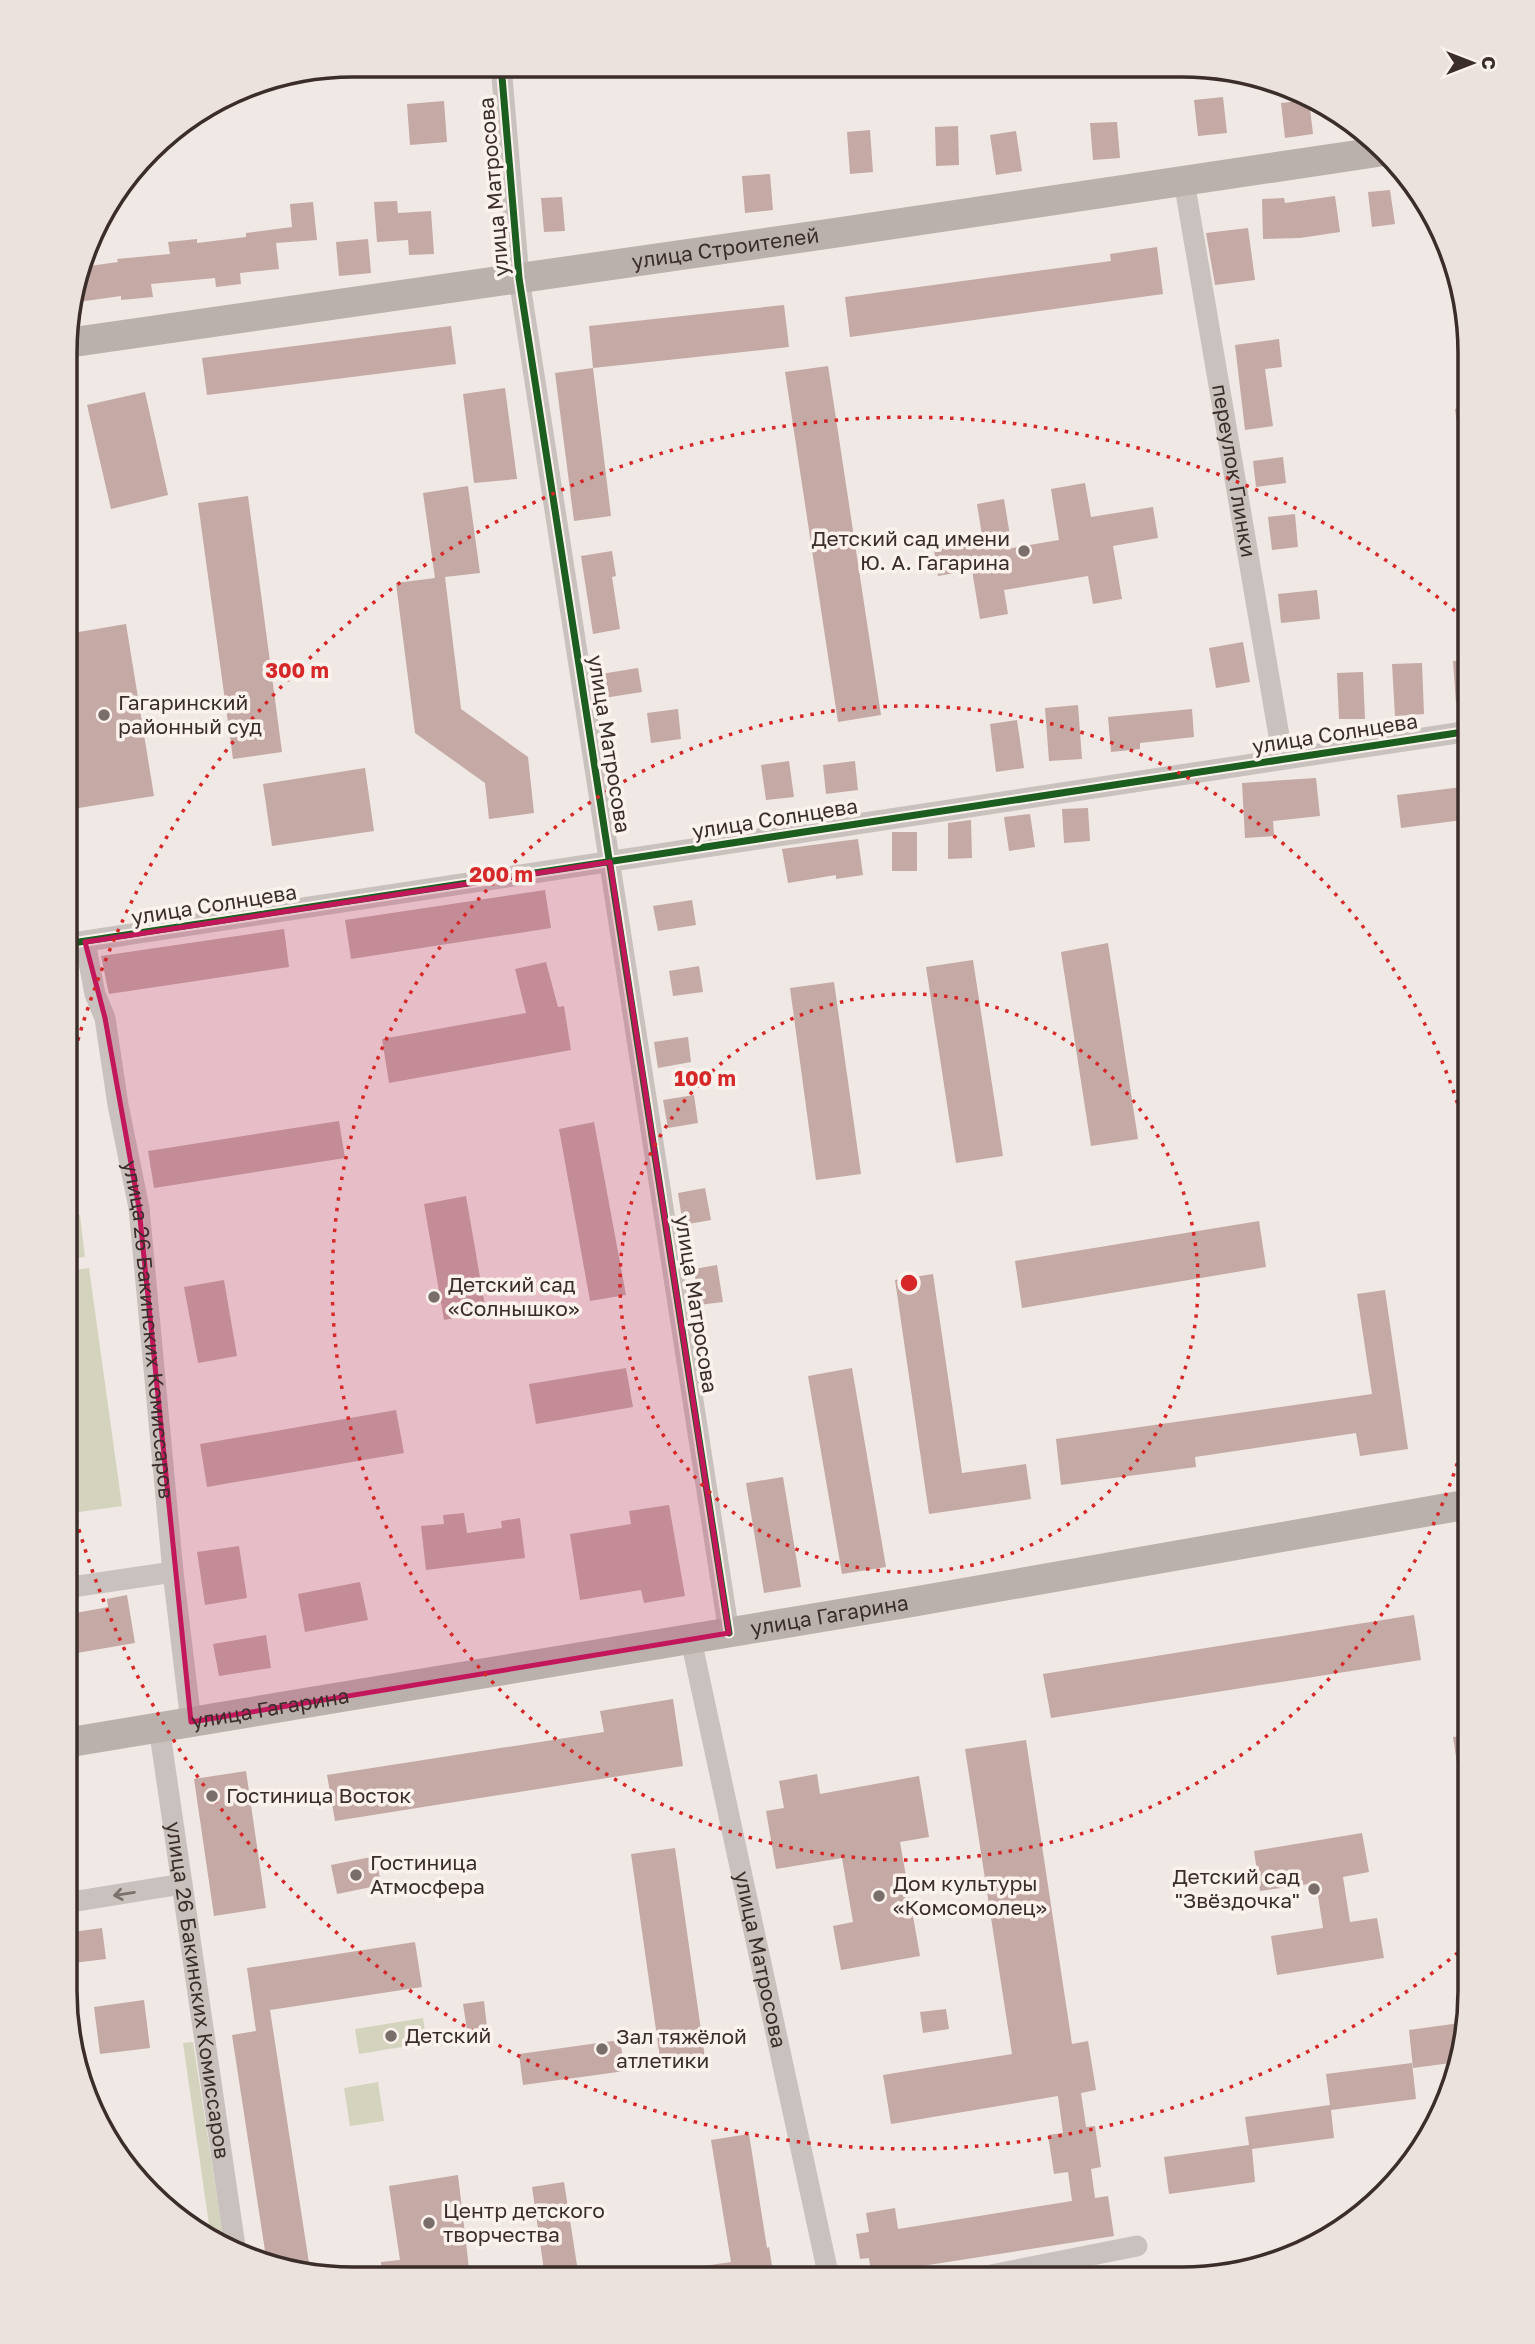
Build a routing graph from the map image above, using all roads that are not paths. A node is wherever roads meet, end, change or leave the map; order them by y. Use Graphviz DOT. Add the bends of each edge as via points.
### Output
graph roads {
  1 [pos="502,77"];
  2 [pos="1371,152"];
  3 [pos="1184,181"];
  4 [pos="519,278"];
  5 [pos="78,341"];
  6 [pos="1458,733"];
  7 [pos="1283,760"];
  8 [pos="610,862"];
  9 [pos="77,943"];
  10 [pos="77,946"];
  11 [pos="1458,1506"];
  12 [pos="173,1572"];
  13 [pos="77,1586"];
  14 [pos="729,1633"];
  15 [pos="691,1640"];
  16 [pos="191,1722"];
  17 [pos="159,1727"];
  18 [pos="77,1741"];
  19 [pos="182,1884"];
  20 [pos="77,1901"];
  21 [pos="234,2240"];
  22 [pos="1137,2246"];
  23 [pos="827,2267"];
  24 [pos="1031,2267"];
  1 -- 4 [label="street, улица Матросова"];
  2 -- 3 [label="main road, улица Строителей"];
  3 -- 4 [label="main road, улица Строителей"];
  3 -- 7 [label="street, переулок Глинки"];
  4 -- 5 [label="main road, улица Строителей"];
  4 -- 8 [label="street, улица Матросова"];
  6 -- 7 [label="street, улица Солнцева"];
  7 -- 8 [label="street, улица Солнцева"];
  8 -- 9 [label="street, улица Солнцева"];
  8 -- 14 [label="street, улица Матросова"];
  10 -- 12 [label="street, улица 26 Бакинских Комиссаров" via="105,1018 139,1208"];
  11 -- 14 [label="main road, улица Гагарина"];
  12 -- 13 [label="street"];
  12 -- 16 [label="street, улица 26 Бакинских Комиссаров"];
  14 -- 15 [label="main road, улица Гагарина"];
  15 -- 16 [label="main road, улица Гагарина"];
  15 -- 23 [label="street, улица Матросова"];
  16 -- 17 [label="main road, улица Гагарина"];
  17 -- 18 [label="main road, улица Гагарина"];
  17 -- 19 [label="street, улица 26 Бакинских Комиссаров"];
  19 -- 20 [label="street, one-way"];
  19 -- 21 [label="street, улица 26 Бакинских Комиссаров"];
  22 -- 24 [label="street"];
}
